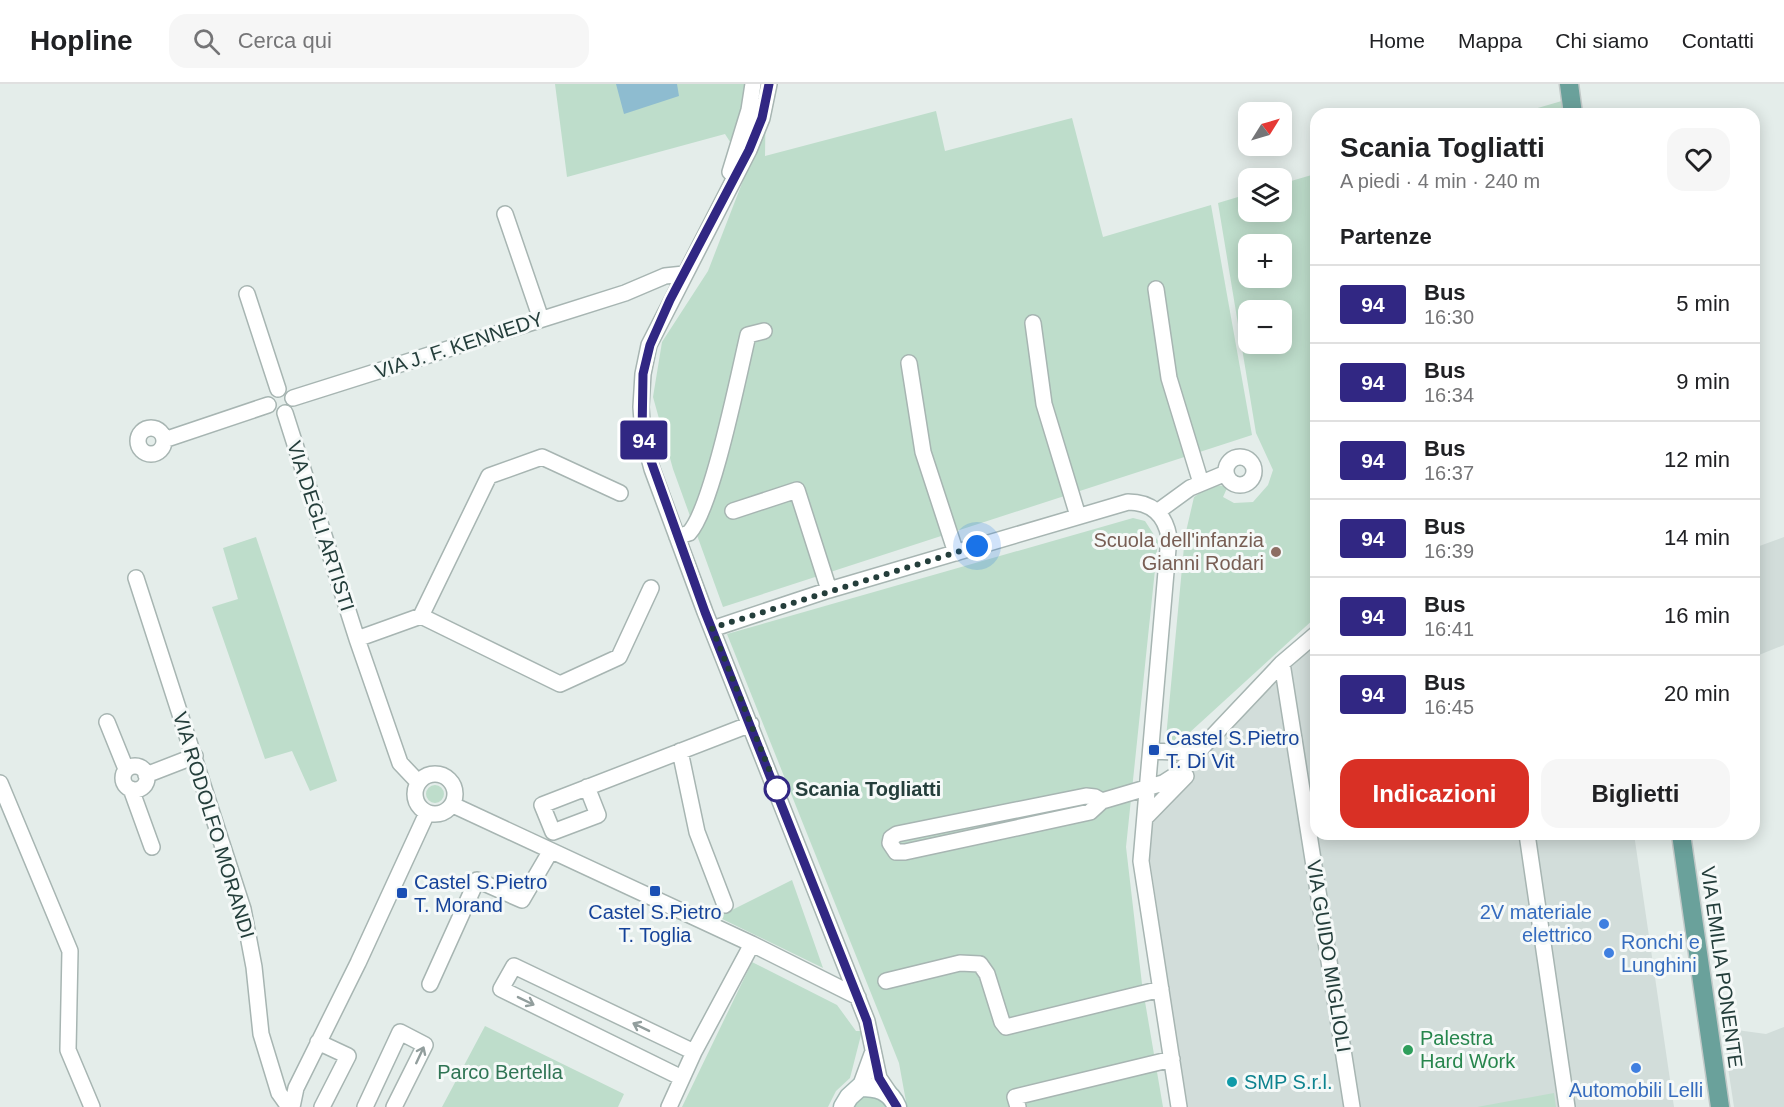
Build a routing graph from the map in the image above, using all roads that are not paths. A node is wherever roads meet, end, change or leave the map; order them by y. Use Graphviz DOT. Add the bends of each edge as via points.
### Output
graph roads {
  1 [pos="753,84"];
  2 [pos="769,84"];
  3 [pos="1569,84"];
  4 [pos="1572,108"];
  5 [pos="718,210"];
  6 [pos="505,214"];
  7 [pos="684,274"];
  8 [pos="1156,289"];
  9 [pos="625,293"];
  10 [pos="247,294"];
  11 [pos="670,300"];
  12 [pos="541,319"];
  13 [pos="1033,323"];
  14 [pos="764,331"];
  15 [pos="909,363"];
  16 [pos="278,388"];
  17 [pos="293,398"];
  18 [pos="268,405"];
  19 [pos="285,413"];
  20 [pos="164,440"];
  21 [pos="1226,473"];
  22 [pos="1201,483"];
  23 [pos="620,493"];
  24 [pos="733,511"];
  25 [pos="1157,512"];
  26 [pos="1078,516"];
  27 [pos="677,537"];
  28 [pos="956,553"];
  29 [pos="136,578"];
  30 [pos="651,588"];
  31 [pos="829,590"];
  32 [pos="420,616"];
  33 [pos="712,628"];
  34 [pos="1310,638"];
  35 [pos="357,639"];
  36 [pos="1282,663"];
  37 [pos="107,722"];
  38 [pos="751,724"];
  39 [pos="680,751"];
  40 [pos="1151,751"];
  41 [pos="1198,753"];
  42 [pos="195,756"];
  43 [pos="126,769"];
  44 [pos="146,775"];
  45 [pos="418,782"];
  46 [pos="0,783"];
  47 [pos="587,787"];
  48 [pos="132,789"];
  49 [pos="1147,789"];
  50 [pos="1102,801"];
  51 [pos="453,805"];
  52 [pos="426,813"];
  53 [pos="1144,818"];
  54 [pos="1528,840"];
  55 [pos="1681,840"];
  56 [pos="152,847"];
  57 [pos="550,852"];
  58 [pos="725,905"];
  59 [pos="752,944"];
  60 [pos="886,981"];
  61 [pos="430,984"];
  62 [pos="1161,989"];
  63 [pos="858,997"];
  64 [pos="318,1041"];
  65 [pos="694,1052"];
  66 [pos="872,1054"];
  67 [pos="1172,1059"];
  68 [pos="682,1078"];
  69 [pos="860,1087"];
  70 [pos="894,1102"];
  71 [pos="92,1107"];
  72 [pos="290,1107"];
  73 [pos="322,1107"];
  74 [pos="365,1107"];
  75 [pos="394,1107"];
  76 [pos="669,1107"];
  77 [pos="843,1107"];
  78 [pos="1018,1107"];
  79 [pos="1179,1107"];
  80 [pos="1352,1107"];
  81 [pos="1567,1107"];
  82 [pos="1720,1107"];
  1 -- 5 [label="street" via="749,110"];
  2 -- 5 [label="street" via="758,129"];
  3 -- 4 [label="main road"];
  5 -- 7 [label="street"];
  6 -- 12 [label="street"];
  7 -- 9 [label="street" via="665,276"];
  7 -- 11 [label="street"];
  8 -- 22 [label="street" via="1168,378"];
  9 -- 11 [label="street" via="646,290"];
  9 -- 12 [label="street, VIA J. F. KENNEDY"];
  10 -- 16 [label="street"];
  11 -- 27 [label="street" via="650,345 641,407 642,436"];
  12 -- 17 [label="street, VIA J. F. KENNEDY"];
  13 -- 26 [label="street" via="1044,404"];
  14 -- 27 [label="street" via="748,335 700,515 689,533"];
  15 -- 28 [label="street" via="923,452"];
  16 -- 17 [label="street" via="287,390"];
  16 -- 18 [label="street" via="269,395"];
  17 -- 19 [label="street" via="292,408"];
  18 -- 19 [label="street" via="275,413"];
  18 -- 20 [label="street"];
  19 -- 35 [label="street, VIA DEGLI ARTISTI"];
  21 -- 22 [label="street"];
  22 -- 25 [label="street" via="1174,497"];
  23 -- 32 [label="street" via="542,457 489,476"];
  24 -- 31 [label="street" via="796,490"];
  25 -- 26 [label="street" via="1139,502 1128,502"];
  25 -- 40 [label="street" via="1169,537"];
  26 -- 28 [label="street"];
  27 -- 33 [label="street"];
  28 -- 31 [label="street"];
  29 -- 42 [label="street, VIA RODOLFO MORANDI"];
  30 -- 32 [label="street" via="619,657 560,684"];
  31 -- 33 [label="street"];
  32 -- 35 [label="street"];
  33 -- 38 [label="street"];
  34 -- 36 [label="street"];
  35 -- 45 [label="street, VIA DEGLI ARTISTI" via="400,763"];
  36 -- 41 [label="street"];
  36 -- 80 [label="street, VIA GUIDO MIGLIOLI"];
  37 -- 43 [label="street"];
  38 -- 39 [label="street"];
  38 -- 63 [label="street"];
  39 -- 47 [label="street"];
  39 -- 58 [label="street" via="697,832"];
  40 -- 41 [label="street"];
  40 -- 49 [label="street"];
  41 -- 49 [label="street" via="1177,774"];
  41 -- 53 [label="street" via="1190,772"];
  42 -- 44 [label="street"];
  42 -- 72 [label="street, VIA RODOLFO MORANDI" via="243,909 266,1054 279,1093"];
  43 -- 44 [label="street" via="138,766"];
  43 -- 48 [label="street" via="124,782"];
  44 -- 48 [label="street" via="142,787"];
  45 -- 51 [label="street" via="434,774 446,777 455,789"];
  45 -- 52 [label="street" via="415,801"];
  46 -- 71 [label="street" via="69,951 68,1050"];
  48 -- 56 [label="street"];
  49 -- 50 [label="street"];
  49 -- 53 [label="street"];
  50 -- 50 [label="street" via="1086,796 976,816 897,834 890,843 896,852 914,851 1090,812"];
  51 -- 52 [label="street" via="445,812"];
  51 -- 57 [label="street"];
  52 -- 64 [label="street"];
  53 -- 62 [label="street" via="1141,861"];
  54 -- 81 [label="street"];
  55 -- 82 [label="main road, VIA EMILIA PONENTE"];
  57 -- 59 [label="street"];
  57 -- 61 [label="street" via="522,900 477,880"];
  59 -- 63 [label="street"];
  59 -- 65 [label="street"];
  60 -- 62 [label="street" via="960,963 980,964 1006,1027"];
  62 -- 67 [label="street"];
  63 -- 66 [label="street" via="867,1021"];
  64 -- 72 [label="street"];
  64 -- 73 [label="street" via="348,1056"];
  65 -- 68 [label="street"];
  65 -- 68 [label="street, one-way" via="514,966 501,989"];
  66 -- 69 [label="street"];
  66 -- 70 [label="street" via="879,1078"];
  67 -- 78 [label="street" via="1016,1097"];
  67 -- 79 [label="street"];
  68 -- 76 [label="street"];
  69 -- 70 [label="main road" via="879,1089"];
  69 -- 77 [label="main road"];
  75 -- 74 [label="street, one-way" via="425,1045 400,1032"];
}
